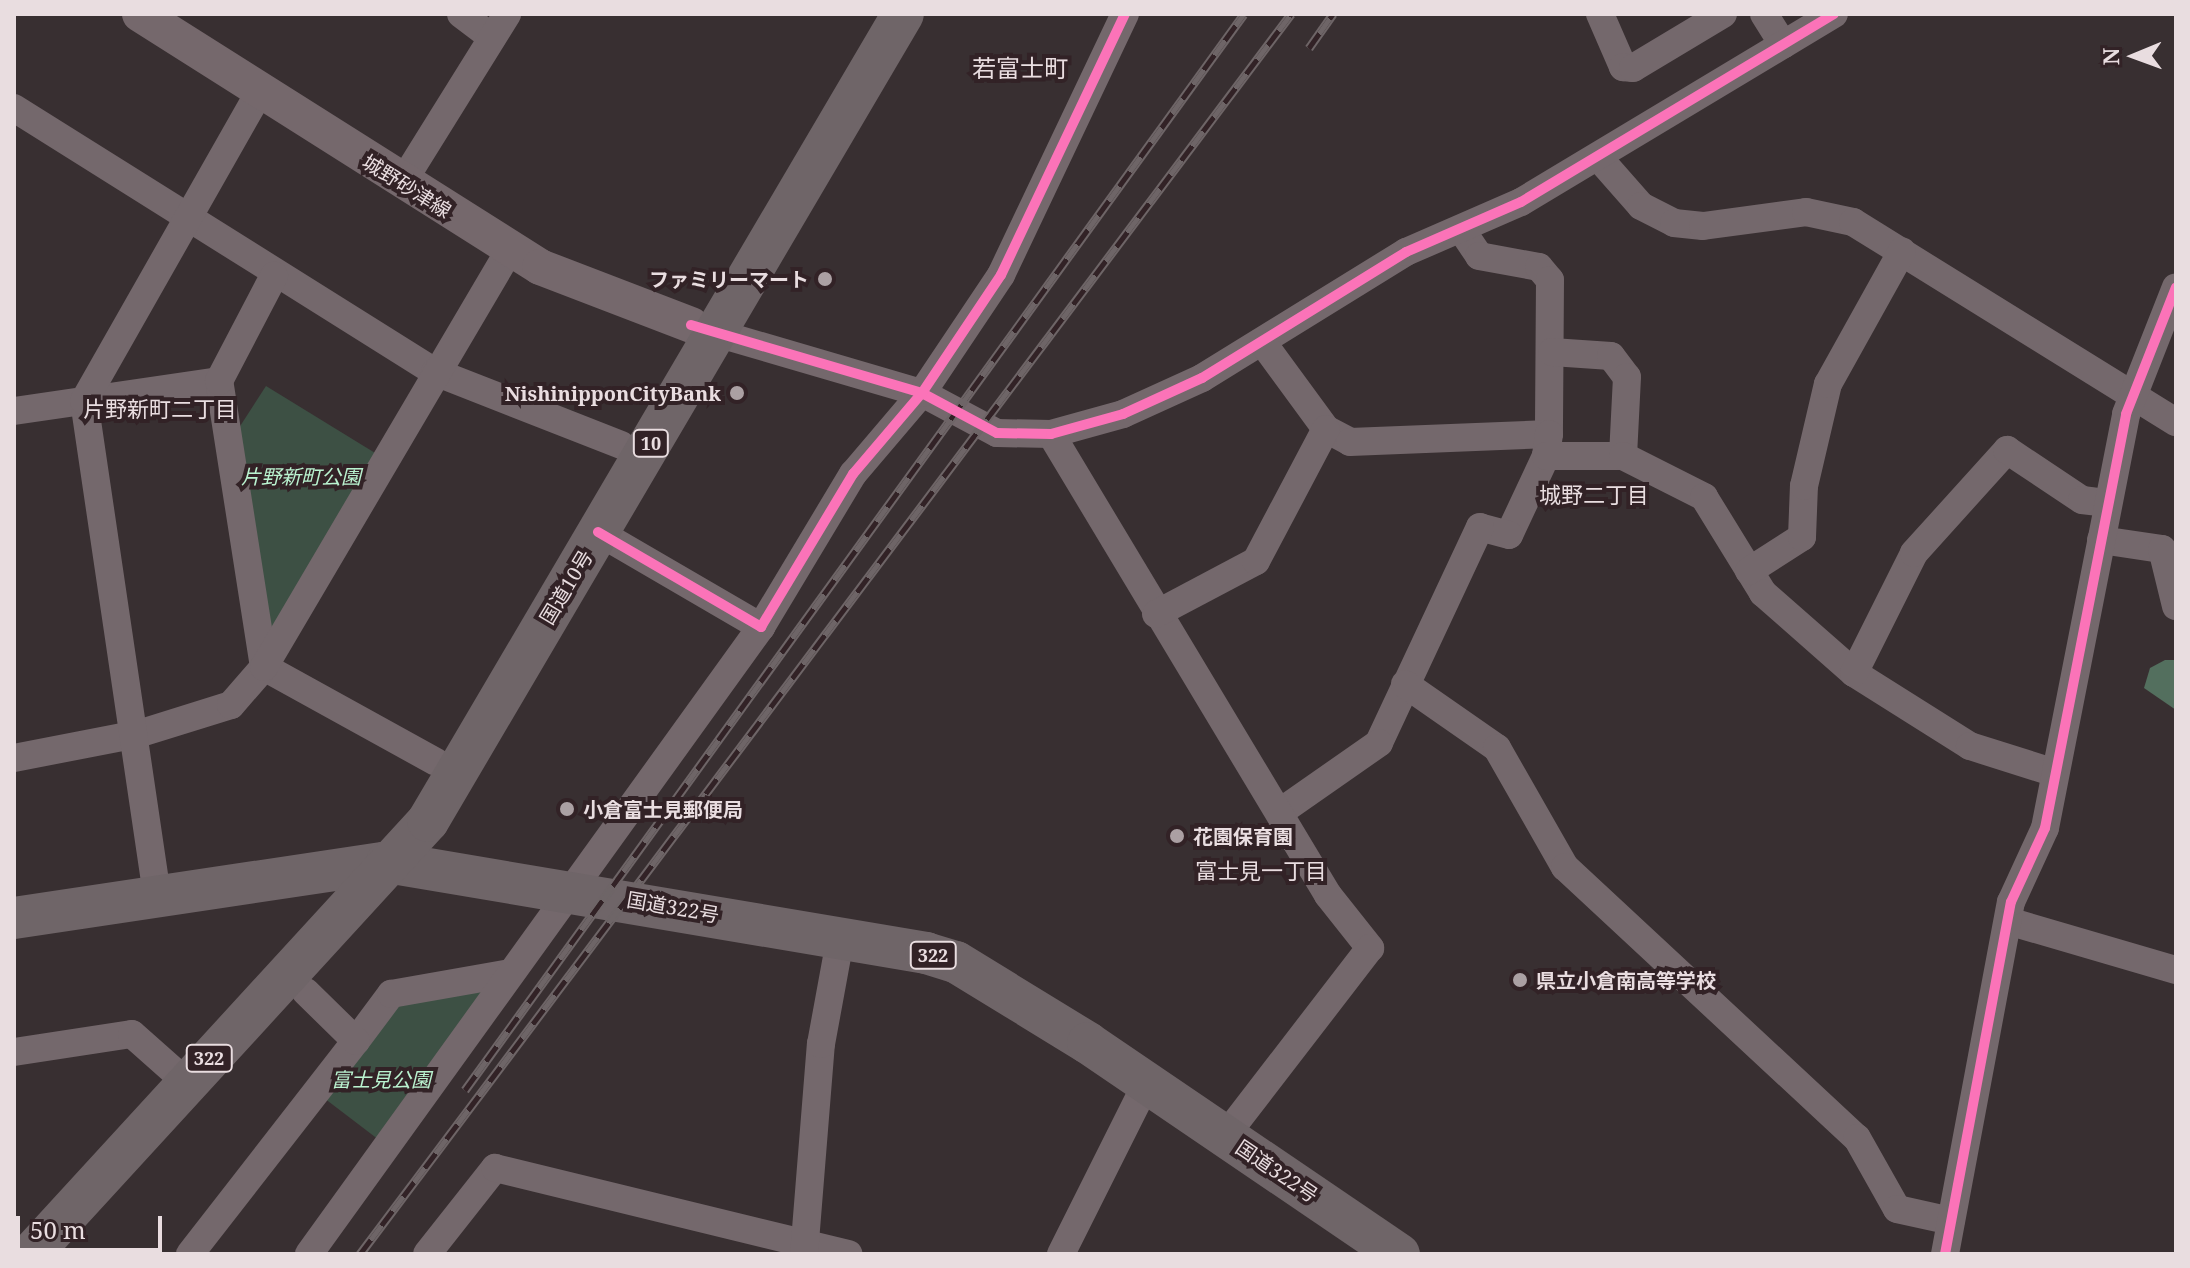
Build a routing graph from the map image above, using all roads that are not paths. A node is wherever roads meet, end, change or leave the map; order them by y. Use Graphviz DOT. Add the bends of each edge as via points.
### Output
graph roads {
  1 [pos="140,14"];
  2 [pos="461,14"];
  3 [pos="875,14"];
  4 [pos="903,14"];
  5 [pos="1125,14"];
  6 [pos="1600,14"];
  7 [pos="1723,14"];
  8 [pos="1764,14"];
  9 [pos="1834,14"];
  10 [pos="499,26"];
  11 [pos="1783,44"];
  12 [pos="261,90"];
  13 [pos="14,108"];
  14 [pos="1598,157"];
  15 [pos="402,183"];
  16 [pos="183,215"];
  17 [pos="1461,229"];
  18 [pos="510,250"];
  19 [pos="1902,251"];
  20 [pos="274,276"];
  21 [pos="2176,287"];
  22 [pos="703,329"];
  23 [pos="1263,343"];
  24 [pos="1552,352"];
  25 [pos="435,372"];
  26 [pos="219,381"];
  27 [pos="922,393"];
  28 [pos="2131,395"];
  29 [pos="84,401"];
  30 [pos="14,411"];
  31 [pos="2176,422"];
  32 [pos="1326,429"];
  33 [pos="1051,434"];
  34 [pos="621,445"];
  35 [pos="1547,445"];
  36 [pos="1623,456"];
  37 [pos="2108,503"];
  38 [pos="598,532"];
  39 [pos="2101,540"];
  40 [pos="1749,571"];
  41 [pos="2176,606"];
  42 [pos="1156,614"];
  43 [pos="761,627"];
  44 [pos="264,667"];
  45 [pos="1854,673"];
  46 [pos="1405,684"];
  47 [pos="138,734"];
  48 [pos="14,758"];
  49 [pos="436,762"];
  50 [pos="2055,773"];
  51 [pos="1283,810"];
  52 [pos="387,862"];
  53 [pos="570,889"];
  54 [pos="157,895"];
  55 [pos="14,918"];
  56 [pos="2008,921"];
  57 [pos="841,935"];
  58 [pos="2176,970"];
  59 [pos="510,973"];
  60 [pos="306,992"];
  61 [pos="356,1041"];
  62 [pos="14,1052"];
  63 [pos="186,1082"];
  64 [pos="1146,1084"];
  65 [pos="1225,1136"];
  66 [pos="1951,1221"];
  67 [pos="14,1238"];
  68 [pos="804,1247"];
  69 [pos="32,1254"];
  70 [pos="190,1254"];
  71 [pos="309,1254"];
  72 [pos="427,1254"];
  73 [pos="849,1254"];
  74 [pos="1061,1254"];
  75 [pos="1399,1254"];
  76 [pos="1945,1254"];
  1 -- 12 [label="main road, 城野砂津線"];
  2 -- 10 [label="street"];
  3 -- 22 [label="highway, 国道10号 / 10"];
  4 -- 22 [label="highway, 国道10号 / 10"];
  5 -- 27 [label="street" via="1001,275"];
  6 -- 7 [label="street" via="1623,67 1633,68"];
  8 -- 11 [label="street"];
  9 -- 11 [label="street"];
  10 -- 15 [label="street"];
  11 -- 14 [label="street"];
  12 -- 15 [label="main road, 城野砂津線"];
  12 -- 16 [label="street"];
  13 -- 16 [label="street"];
  14 -- 17 [label="street"];
  14 -- 19 [label="street" via="1641,206 1674,223 1820,214 1853,222"];
  15 -- 18 [label="main road, 城野砂津線"];
  16 -- 20 [label="street"];
  16 -- 29 [label="street"];
  17 -- 23 [label="street" via="1406,252"];
  17 -- 24 [label="street" via="1479,256 1546,273"];
  18 -- 22 [label="main road, 城野砂津線" via="592,292"];
  18 -- 25 [label="street"];
  19 -- 28 [label="street"];
  19 -- 40 [label="street" via="1828,384 1804,486 1802,537"];
  20 -- 25 [label="street"];
  20 -- 26 [label="street"];
  21 -- 28 [label="street"];
  22 -- 27 [label="street"];
  22 -- 34 [label="highway, 国道10号 / 10"];
  22 -- 38 [label="highway, 国道10号 / 10"];
  23 -- 32 [label="street"];
  23 -- 33 [label="street" via="1158,399"];
  24 -- 35 [label="street"];
  24 -- 36 [label="street" via="1611,356 1627,377"];
  25 -- 34 [label="street"];
  25 -- 44 [label="street"];
  26 -- 29 [label="street"];
  26 -- 44 [label="street"];
  27 -- 33 [label="street" via="997,433"];
  27 -- 43 [label="street" via="853,474"];
  28 -- 31 [label="street"];
  28 -- 37 [label="street"];
  29 -- 30 [label="street"];
  29 -- 47 [label="street"];
  32 -- 35 [label="street" via="1350,442"];
  32 -- 42 [label="street" via="1256,561"];
  33 -- 42 [label="street"];
  34 -- 49 [label="highway, 国道10号 / 10"];
  35 -- 36 [label="street"];
  35 -- 46 [label="street" via="1509,535 1480,527"];
  36 -- 40 [label="street" via="1704,497"];
  37 -- 39 [label="street"];
  37 -- 45 [label="street" via="2082,500 2007,450 1914,553"];
  38 -- 43 [label="street"];
  38 -- 52 [label="highway, 国道10号 / 10" via="428,821"];
  39 -- 41 [label="street" via="2162,549"];
  39 -- 50 [label="street"];
  40 -- 45 [label="street" via="1763,593"];
  42 -- 51 [label="street"];
  43 -- 53 [label="street"];
  44 -- 47 [label="street" via="231,705"];
  44 -- 49 [label="street"];
  45 -- 50 [label="street" via="1970,746"];
  46 -- 51 [label="street" via="1379,743"];
  46 -- 66 [label="street" via="1497,748 1565,867 1857,1138 1897,1209"];
  47 -- 48 [label="street"];
  47 -- 54 [label="street"];
  49 -- 52 [label="highway, 国道10号 / 10" via="401,818"];
  50 -- 56 [label="street" via="2039,848"];
  51 -- 65 [label="street" via="1328,895 1370,948"];
  52 -- 53 [label="highway, 国道322号 / 322"];
  52 -- 54 [label="highway"];
  52 -- 63 [label="highway, 322"];
  53 -- 57 [label="highway, 国道322号 / 322"];
  53 -- 59 [label="street"];
  54 -- 55 [label="highway"];
  56 -- 58 [label="street" via="2062,931"];
  56 -- 66 [label="street"];
  57 -- 64 [label="highway, 国道322号 / 322" via="956,962"];
  57 -- 68 [label="street" via="821,1044"];
  59 -- 61 [label="street" via="391,994"];
  59 -- 71 [label="street"];
  60 -- 61 [label="street"];
  61 -- 70 [label="street"];
  62 -- 63 [label="street" via="132,1034"];
  63 -- 69 [label="highway, 322"];
  64 -- 65 [label="highway, 国道322号 / 322"];
  64 -- 74 [label="street"];
  65 -- 75 [label="highway, 国道322号 / 322"];
  66 -- 76 [label="street"];
  67 -- 69 [label="street"];
  68 -- 72 [label="street" via="495,1168"];
  68 -- 73 [label="street"];
}
